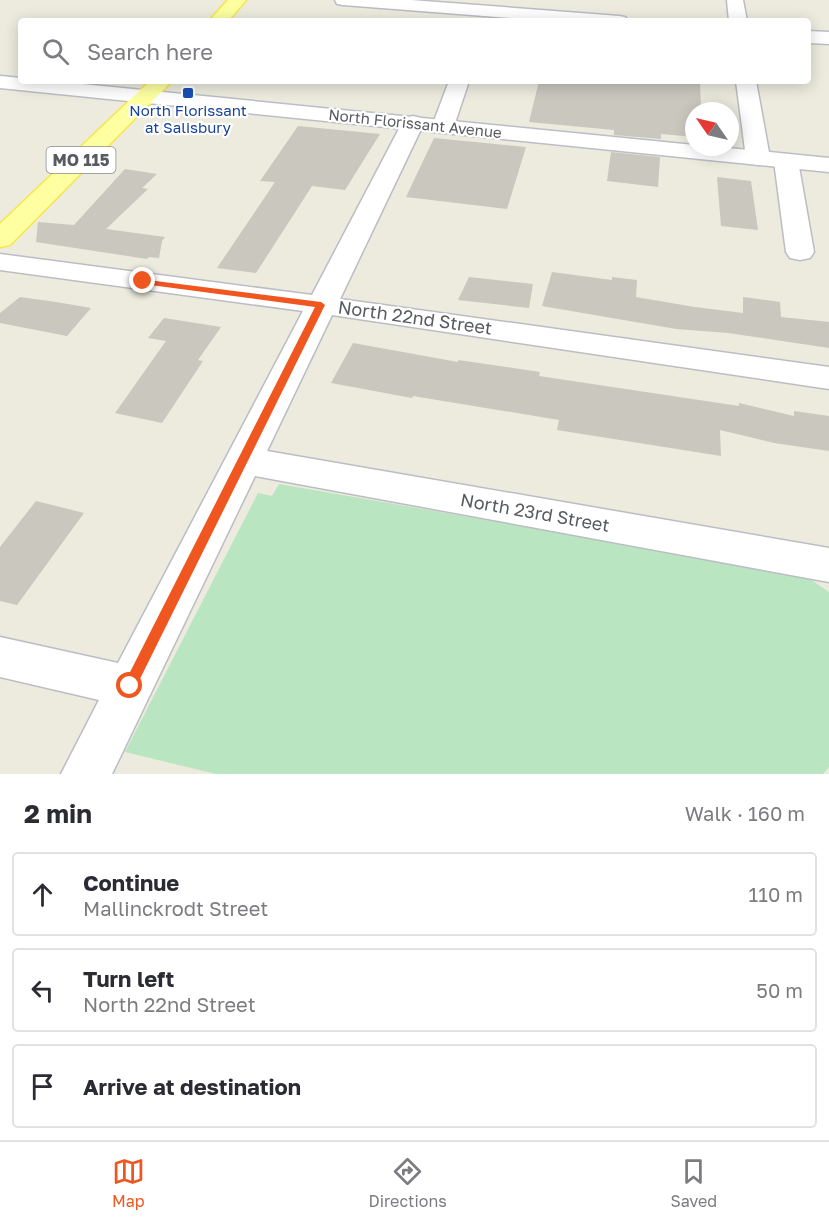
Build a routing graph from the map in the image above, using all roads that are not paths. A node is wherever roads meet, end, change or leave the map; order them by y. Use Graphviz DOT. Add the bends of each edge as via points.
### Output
graph roads {
  1 [pos="238,0"];
  2 [pos="343,0"];
  3 [pos="735,0"];
  4 [pos="485,10"];
  5 [pos="221,18"];
  6 [pos="582,18"];
  7 [pos="738,18"];
  8 [pos="811,36"];
  9 [pos="829,38"];
  10 [pos="0,82"];
  11 [pos="18,83"];
  12 [pos="44,84"];
  13 [pos="457,84"];
  14 [pos="746,84"];
  15 [pos="155,89"];
  16 [pos="428,125"];
  17 [pos="758,158"];
  18 [pos="786,161"];
  19 [pos="829,165"];
  20 [pos="0,239"];
  21 [pos="800,252"];
  22 [pos="0,262"];
  23 [pos="321,305"];
  24 [pos="829,378"];
  25 [pos="242,460"];
  26 [pos="829,565"];
  27 [pos="0,657"];
  28 [pos="130,686"];
  29 [pos="86,774"];
  1 -- 5 [label="main road"];
  2 -- 4 [label="street"];
  3 -- 7 [label="street"];
  4 -- 6 [label="street"];
  8 -- 9 [label="street"];
  10 -- 11 [label="street, North Florissant Avenue"];
  12 -- 15 [label="street, North Florissant Avenue"];
  13 -- 16 [label="street"];
  14 -- 17 [label="street"];
  15 -- 16 [label="street, North Florissant Avenue"];
  15 -- 20 [label="main road, MO 115"];
  16 -- 17 [label="street, North Florissant Avenue"];
  16 -- 23 [label="street"];
  17 -- 18 [label="street, North Florissant Avenue"];
  18 -- 19 [label="street, North Florissant Avenue"];
  18 -- 21 [label="street"];
  22 -- 23 [label="street, North 22nd Street"];
  23 -- 24 [label="street, North 22nd Street"];
  23 -- 25 [label="street"];
  25 -- 26 [label="street, North 23rd Street"];
  25 -- 28 [label="street"];
  27 -- 28 [label="street"];
  28 -- 29 [label="street"];
}
